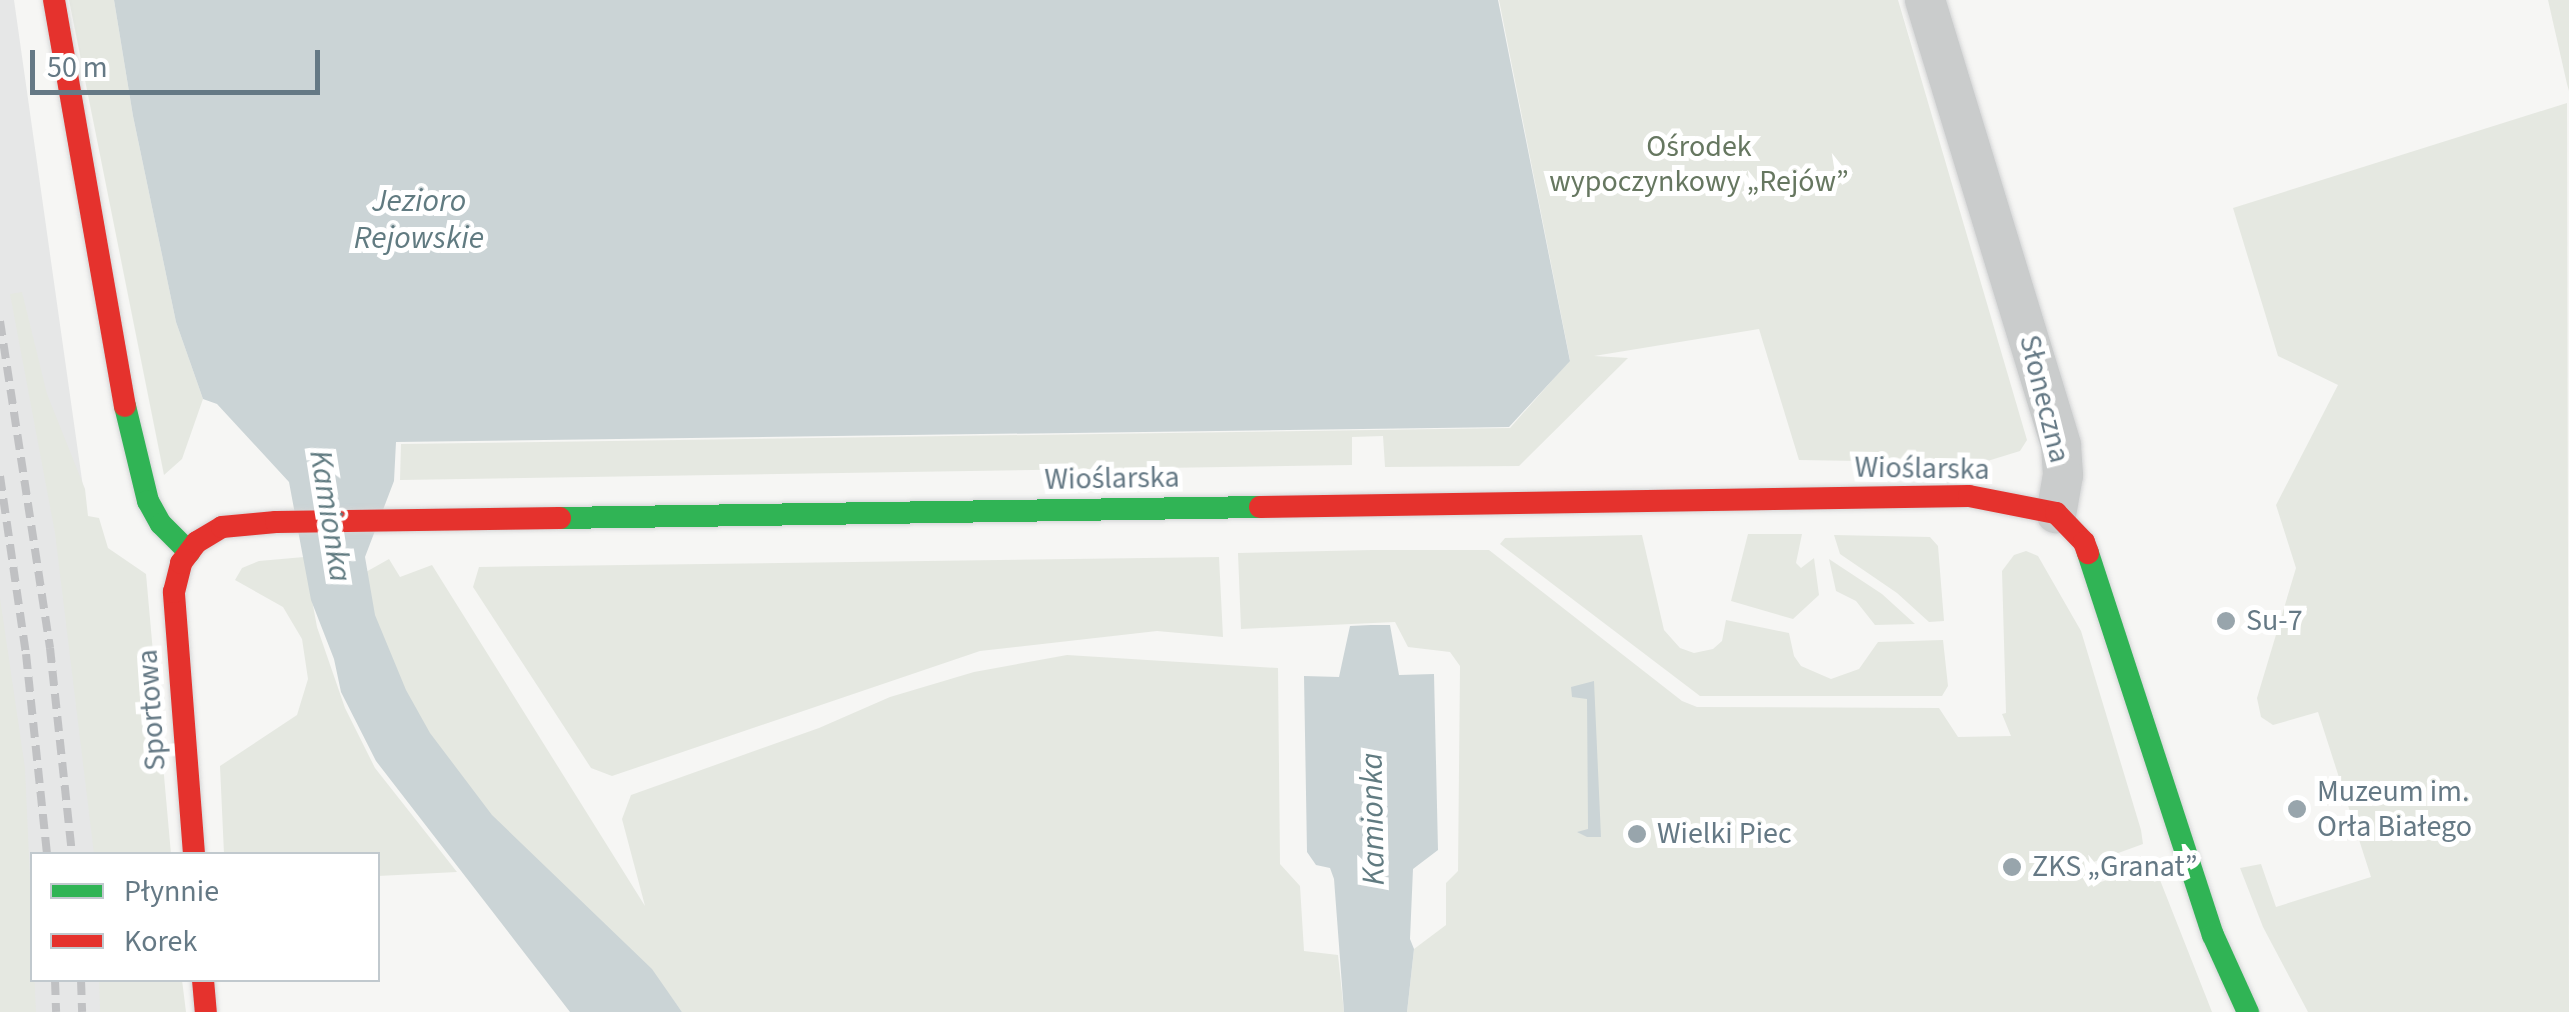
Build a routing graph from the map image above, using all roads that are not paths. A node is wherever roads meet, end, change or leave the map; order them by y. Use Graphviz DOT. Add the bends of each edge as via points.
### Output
graph roads {
  1 [pos="54,0"];
  2 [pos="1925,0"];
  3 [pos="2056,513"];
  4 [pos="185,557"];
  5 [pos="194,852"];
  6 [pos="203,982"];
  7 [pos="206,1012"];
  8 [pos="2248,1012"];
  1 -- 4 [label="street" via="123,396 148,501"];
  2 -- 3 [label="street, Słoneczna" via="2061,446"];
  3 -- 4 [label="street, Wioślarska" via="1969,496 261,522 216,529"];
  3 -- 8 [label="street" via="2095,565 2213,935"];
  4 -- 5 [label="street, Sportowa" via="174,594"];
  6 -- 7 [label="street"];
}
